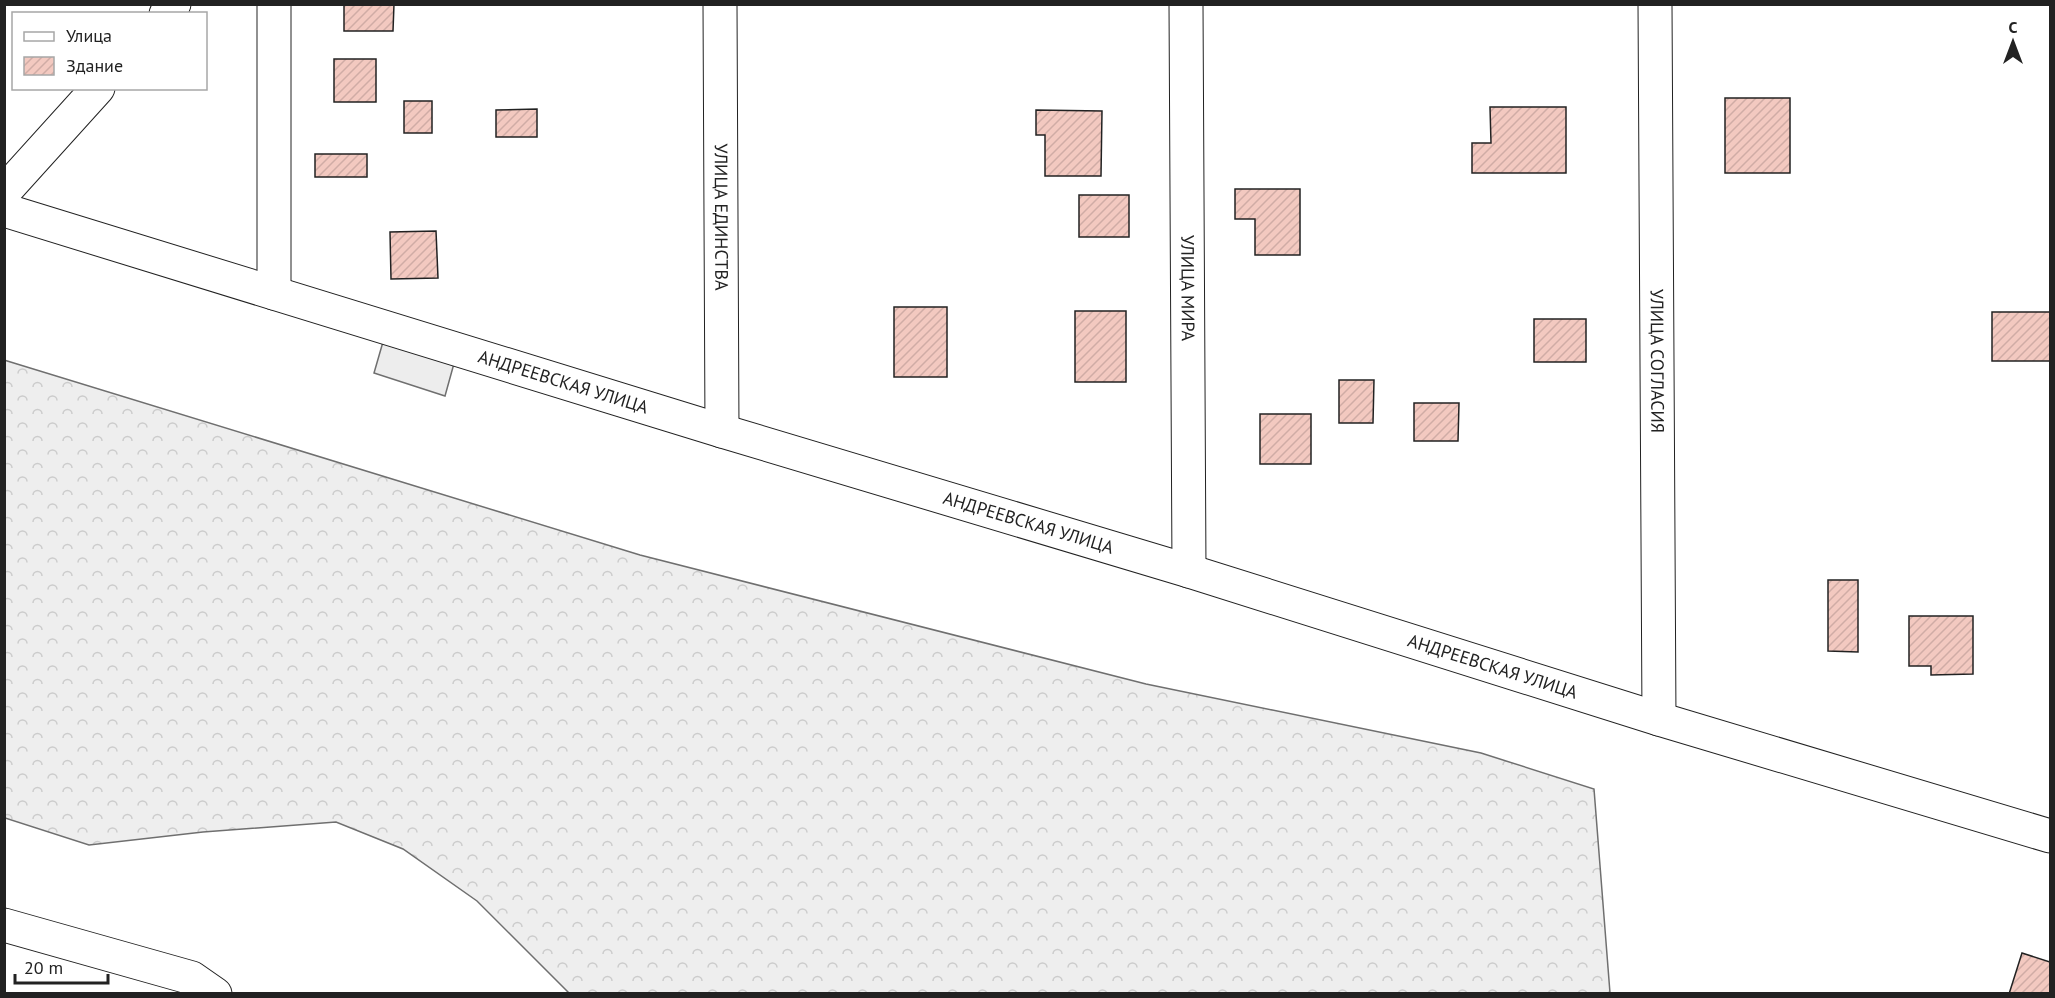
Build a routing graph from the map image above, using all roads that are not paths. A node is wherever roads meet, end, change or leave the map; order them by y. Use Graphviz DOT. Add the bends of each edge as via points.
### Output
graph roads {
  1 [pos="274,4"];
  2 [pos="720,4"];
  3 [pos="1186,4"];
  4 [pos="1655,4"];
  5 [pos="96,90"];
  6 [pos="4,192"];
  7 [pos="4,210"];
  8 [pos="274,293"];
  9 [pos="722,431"];
  10 [pos="1189,571"];
  11 [pos="1659,719"];
  12 [pos="2050,836"];
  13 [pos="4,925"];
  14 [pos="215,993"];
  1 -- 8 [label="street"];
  2 -- 9 [label="street, УЛИЦА ЕДИНСТВА"];
  3 -- 10 [label="street, УЛИЦА МИРА"];
  4 -- 11 [label="street, УЛИЦА СОГЛАСИЯ"];
  5 -- 6 [label="street"];
  7 -- 8 [label="street, АНДРЕЕВСКАЯ УЛИЦА"];
  8 -- 9 [label="street, АНДРЕЕВСКАЯ УЛИЦА"];
  9 -- 10 [label="street, АНДРЕЕВСКАЯ УЛИЦА"];
  10 -- 11 [label="street, АНДРЕЕВСКАЯ УЛИЦА"];
  11 -- 12 [label="street, АНДРЕЕВСКАЯ УЛИЦА"];
  13 -- 14 [label="street" via="192,978"];
}
